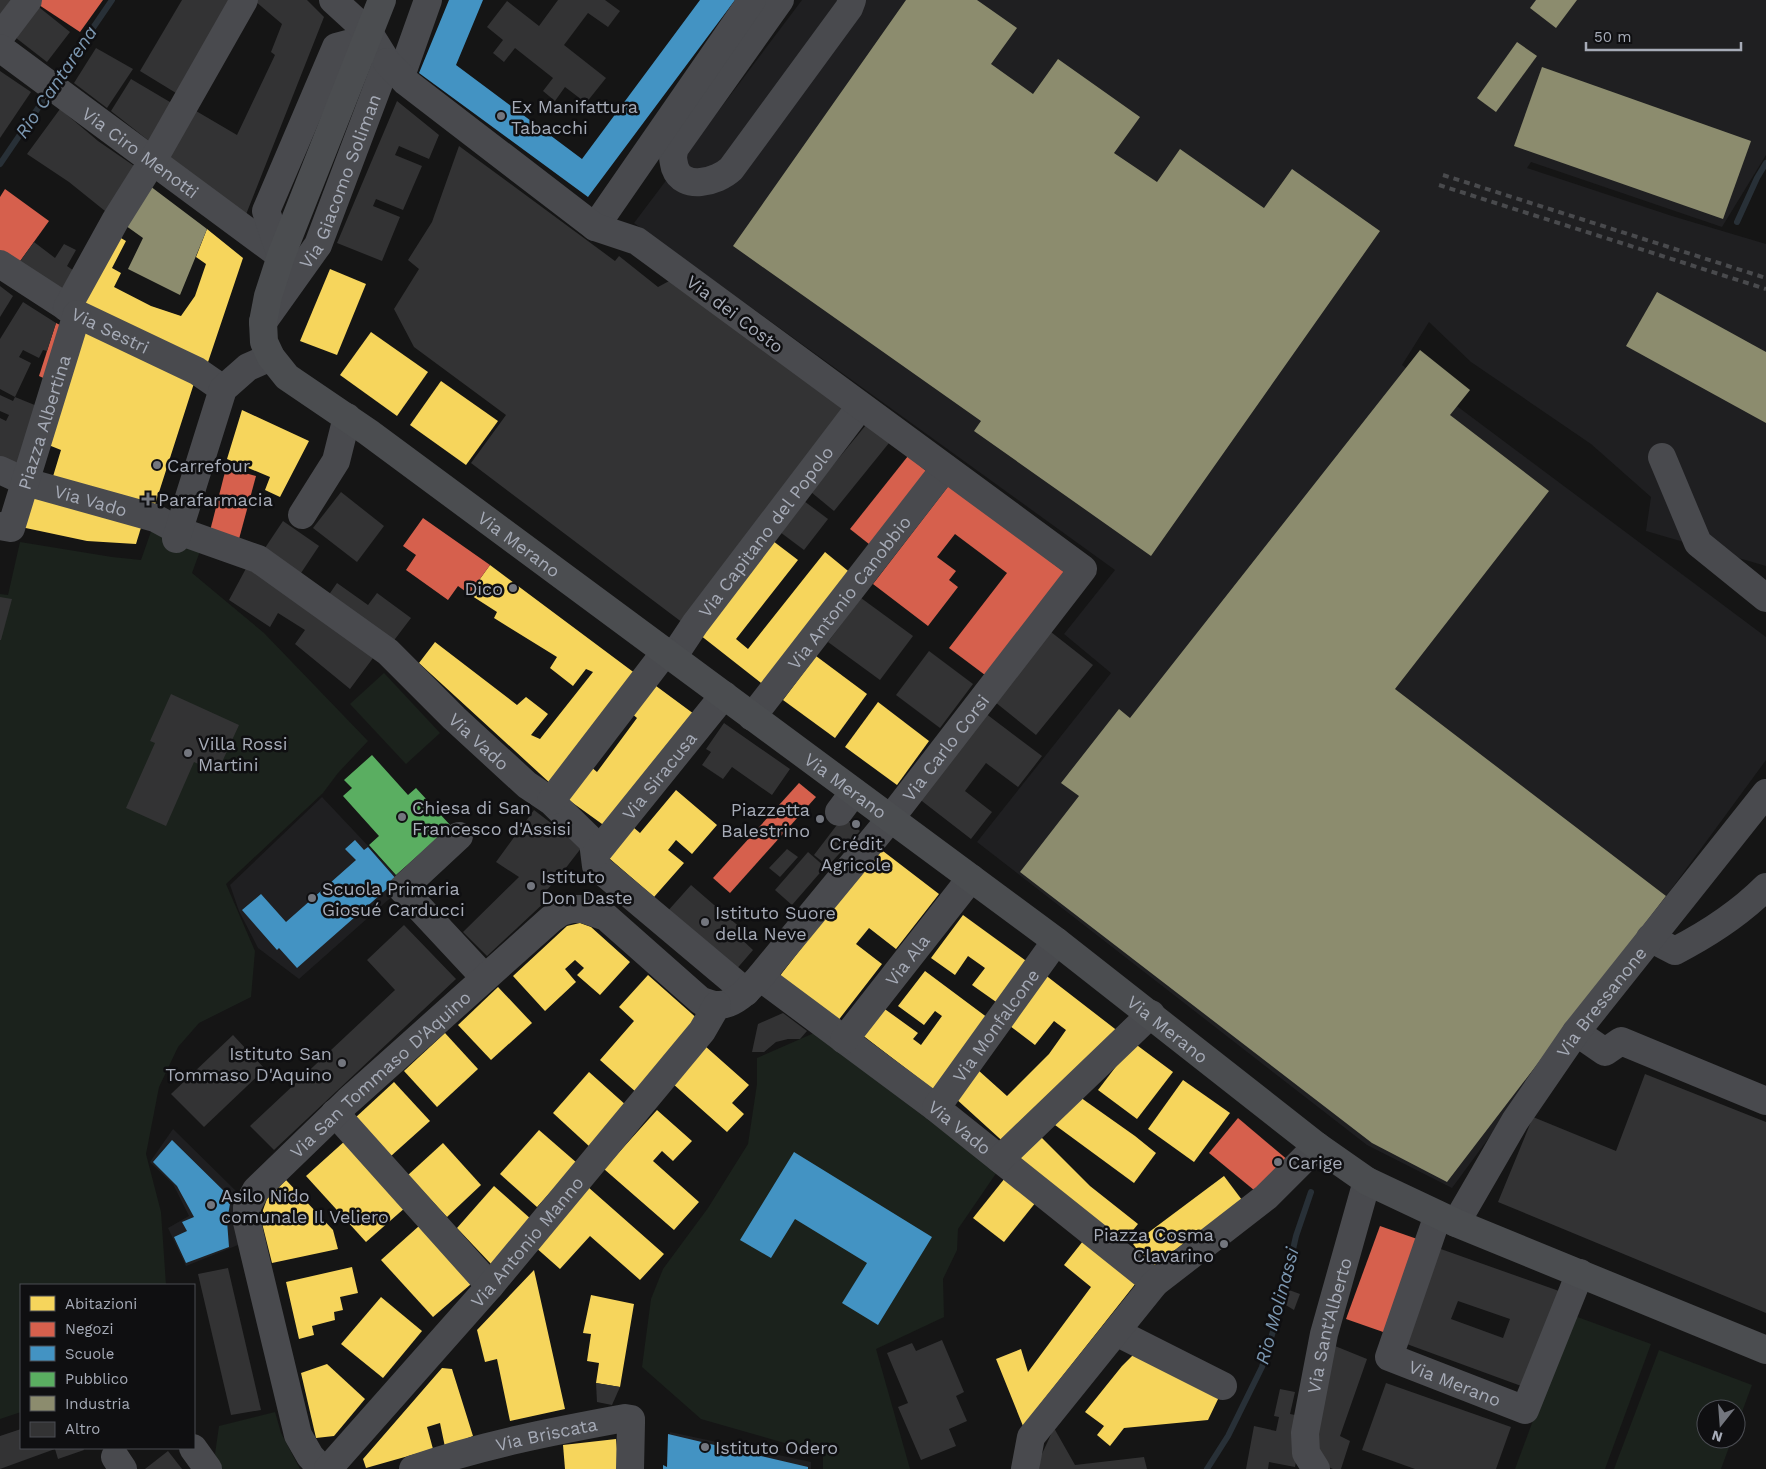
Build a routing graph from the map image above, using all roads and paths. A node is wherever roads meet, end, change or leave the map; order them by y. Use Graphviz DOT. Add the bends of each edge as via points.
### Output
graph roads {
  1 [pos="28,0"];
  2 [pos="244,0"];
  3 [pos="334,0"];
  4 [pos="382,0"];
  5 [pos="428,0"];
  6 [pos="752,0"];
  7 [pos="780,0"];
  8 [pos="852,0"];
  9 [pos="367,36"];
  10 [pos="0,37"];
  11 [pos="0,48"];
  12 [pos="394,69"];
  13 [pos="152,162"];
  14 [pos="595,227"];
  15 [pos="281,256"];
  16 [pos="0,264"];
  17 [pos="72,311"];
  18 [pos="266,340"];
  19 [pos="223,389"];
  20 [pos="860,407"];
  21 [pos="347,417"];
  22 [pos="1662,457"];
  23 [pos="946,468"];
  24 [pos="0,470"];
  25 [pos="26,482"];
  26 [pos="302,515"];
  27 [pos="6,527"];
  28 [pos="177,535"];
  29 [pos="1083,569"];
  30 [pos="1766,598"];
  31 [pos="670,654"];
  32 [pos="724,695"];
  33 [pos="752,717"];
  34 [pos="1766,793"];
  35 [pos="551,801"];
  36 [pos="890,819"];
  37 [pos="459,836"];
  38 [pos="594,855"];
  39 [pos="971,878"];
  40 [pos="1766,888"];
  41 [pos="1650,938"];
  42 [pos="1056,941"];
  43 [pos="485,978"];
  44 [pos="753,985"];
  45 [pos="717,1005"];
  46 [pos="1151,1014"];
  47 [pos="1576,1032"];
  48 [pos="844,1040"];
  49 [pos="1766,1101"];
  50 [pos="936,1108"];
  51 [pos="335,1113"];
  52 [pos="1317,1146"];
  53 [pos="1000,1159"];
  54 [pos="1367,1181"];
  55 [pos="1447,1219"];
  56 [pos="1580,1273"];
  57 [pos="1155,1283"];
  58 [pos="490,1286"];
  59 [pos="1116,1332"];
  60 [pos="1766,1350"];
  61 [pos="1222,1386"];
  62 [pos="194,1449"];
  63 [pos="208,1469"];
  64 [pos="322,1469"];
  65 [pos="328,1469"];
  66 [pos="413,1469"];
  67 [pos="630,1469"];
  68 [pos="1025,1469"];
  69 [pos="1316,1469"];
  1 -- 10 [label="street"];
  2 -- 13 [label="street, Piazza Albertina"];
  3 -- 9 [label="street"];
  4 -- 9 [label="main road, Via Giacomo Soliman"];
  5 -- 12 [label="street, Via Giacomo Soliman"];
  6 -- 14 [label="street"];
  7 -- 8 [label="street" via="675,148 673,161 683,179 694,183 708,181 730,169"];
  9 -- 12 [label="street"];
  9 -- 15 [label="main road, Via Giacomo Soliman"];
  11 -- 13 [label="street, Via Ciro Menotti"];
  12 -- 14 [label="street, Via dei Costo"];
  12 -- 18 [label="street, Via Giacomo Soliman" via="318,245"];
  13 -- 15 [label="street, Via Ciro Menotti"];
  13 -- 17 [label="street, Piazza Albertina" via="115,221"];
  14 -- 20 [label="street, Via dei Costo" via="637,241"];
  15 -- 18 [label="main road, Via Giacomo Soliman" via="268,296"];
  16 -- 17 [label="street, Via Sestri"];
  17 -- 19 [label="street, Via Sestri" via="197,371"];
  17 -- 25 [label="street, Piazza Albertina"];
  18 -- 19 [label="street" via="248,367"];
  18 -- 21 [label="main road, Via Merano" via="287,376"];
  19 -- 28 [label="street"];
  20 -- 23 [label="street, Via dei Costo"];
  20 -- 31 [label="street, Via Capitano del Popolo"];
  21 -- 26 [label="street" via="336,461"];
  21 -- 31 [label="main road, Via Merano"];
  22 -- 30 [label="street" via="1698,543"];
  23 -- 29 [label="street, Via dei Costo"];
  23 -- 33 [label="street, Via Antonio Canobbio"];
  24 -- 25 [label="street, Via Vado"];
  25 -- 27 [label="street, Piazza Albertina"];
  25 -- 28 [label="street, Via Vado" via="155,518"];
  28 -- 35 [label="street, Via Vado" via="258,559 388,652 505,765"];
  29 -- 36 [label="street, Via Carlo Corsi"];
  31 -- 32 [label="main road, Via Merano"];
  31 -- 35 [label="street, Via Capitano del Popolo"];
  32 -- 33 [label="main road, Via Merano"];
  32 -- 38 [label="street, Via Siracusa"];
  33 -- 36 [label="main road, Via Merano" via="846,802"];
  34 -- 41 [label="street, Via Bressanone"];
  35 -- 38 [label="street, Via Vado" via="593,842"];
  36 -- 39 [label="main road, Via Merano"];
  36 -- 44 [label="street, Via Carlo Corsi"];
  37 -- 43 [label="street" via="402,889"];
  38 -- 44 [label="street, Via Vado" via="596,866"];
  39 -- 42 [label="main road, Via Merano"];
  39 -- 48 [label="street, Via Ala"];
  40 -- 41 [label="street" via="1707,934 1675,951"];
  41 -- 47 [label="street, Via Bressanone"];
  42 -- 46 [label="main road, Via Merano"];
  42 -- 50 [label="street, Via Monfalcone"];
  43 -- 45 [label="street, Via San Tommaso D'Aquino" via="561,912 584,909 606,916 701,1001"];
  43 -- 51 [label="street, Via San Tommaso D'Aquino"];
  44 -- 45 [label="street" via="729,1003"];
  44 -- 48 [label="street, Via Vado"];
  45 -- 58 [label="street, Via Antonio Manno" via="702,1031"];
  46 -- 52 [label="main road, Via Merano"];
  46 -- 53 [label="street"];
  47 -- 49 [label="street" via="1605,1052 1621,1041"];
  47 -- 55 [label="street, Via Bressanone"];
  48 -- 50 [label="street, Via Vado"];
  50 -- 53 [label="street, Via Vado"];
  51 -- 58 [label="street"];
  51 -- 64 [label="street, Via San Tommaso D'Aquino" via="256,1190 247,1207 247,1222 298,1436"];
  52 -- 54 [label="main road, Via Merano"];
  52 -- 57 [label="street" via="1266,1198"];
  53 -- 57 [label="street, Via Vado"];
  54 -- 55 [label="main road, Via Merano"];
  54 -- 69 [label="street, Via Sant'Alberto" via="1324,1334 1305,1433 1306,1453"];
  55 -- 56 [label="main road, Via Merano"];
  55 -- 56 [label="street, Via Merano" via="1388,1357 1525,1410"];
  56 -- 60 [label="main road, Via Merano"];
  57 -- 59 [label="street"];
  58 -- 65 [label="street, Via Antonio Manno"];
  59 -- 61 [label="street"];
  59 -- 68 [label="street" via="1031,1437"];
  62 -- 63 [label="street"];
  66 -- 67 [label="street, Via Briscata" via="548,1432 625,1418 631,1419"];
}
